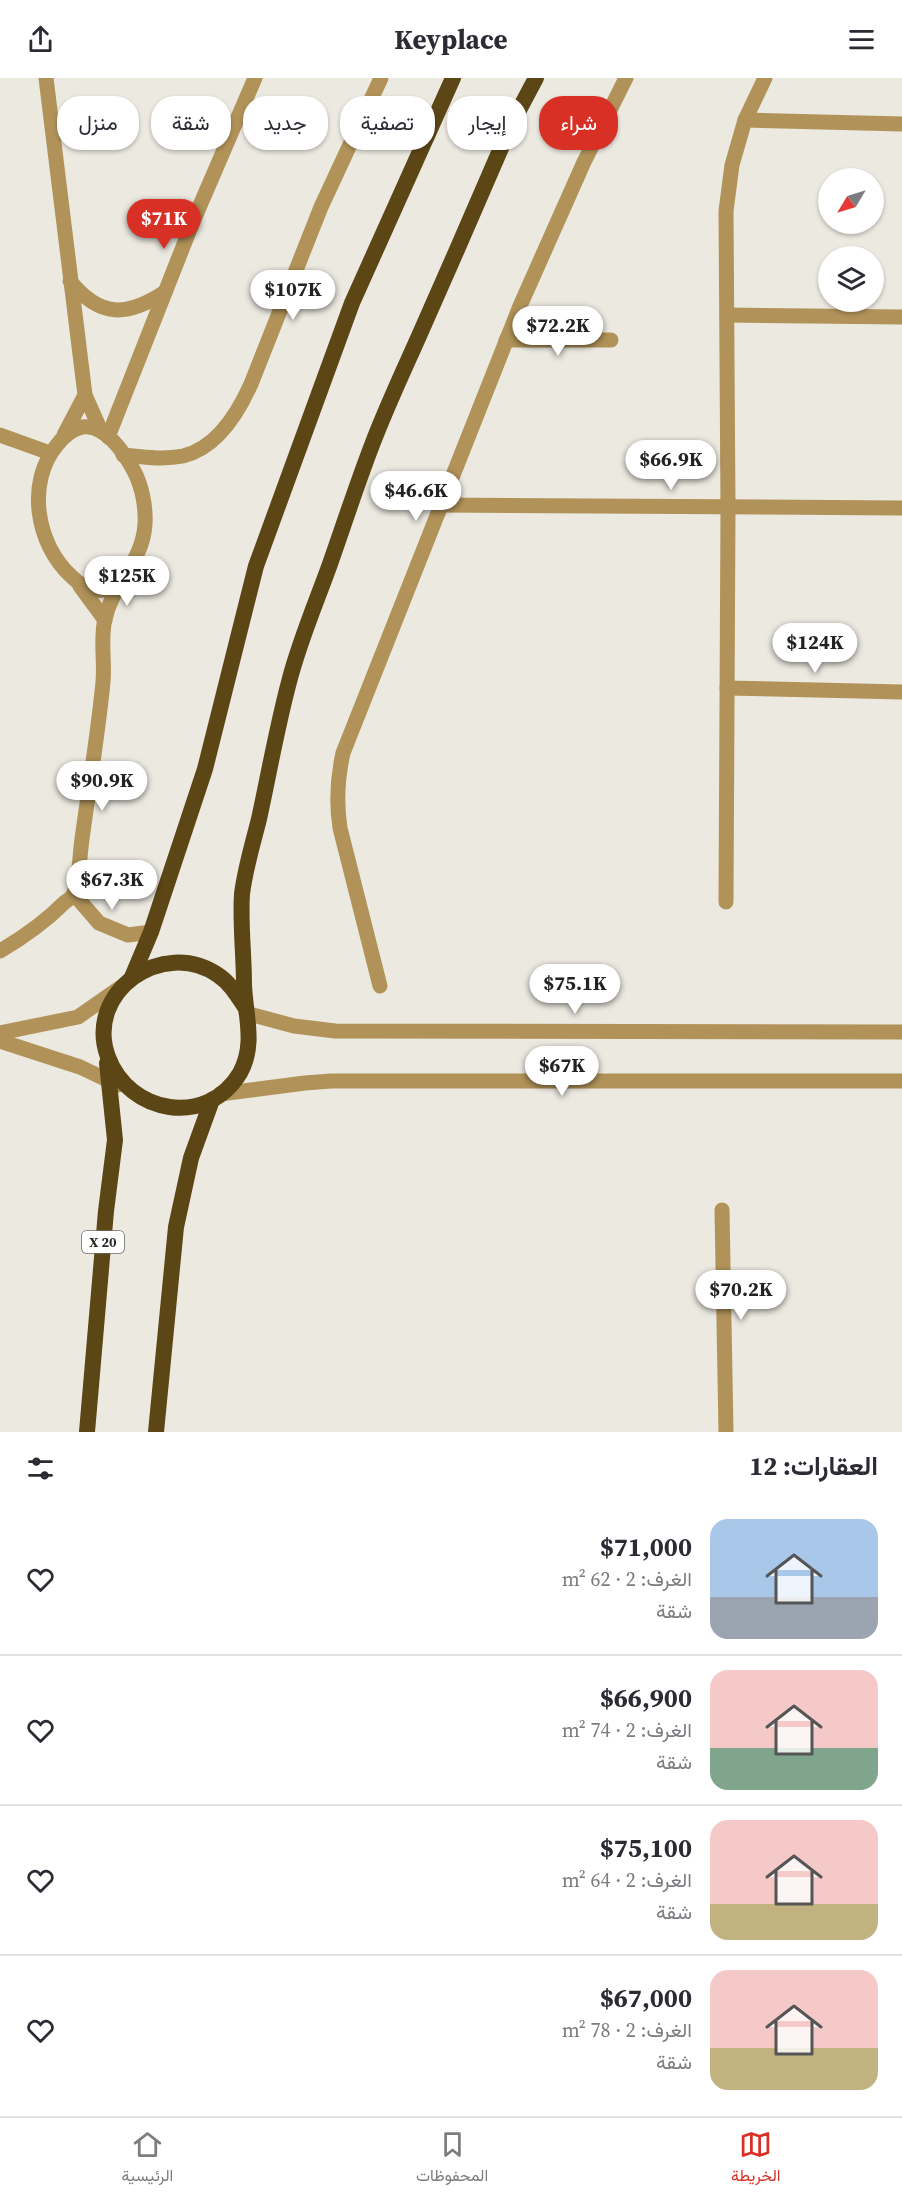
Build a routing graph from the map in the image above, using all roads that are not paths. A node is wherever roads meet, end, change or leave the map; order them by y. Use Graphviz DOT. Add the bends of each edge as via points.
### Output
graph roads {
  1 [pos="46,78"];
  2 [pos="255,78"];
  3 [pos="381,78"];
  4 [pos="453,78"];
  5 [pos="536,78"];
  6 [pos="626,78"];
  7 [pos="765,78"];
  8 [pos="745,120"];
  9 [pos="902,124"];
  10 [pos="70,281"];
  11 [pos="165,292"];
  12 [pos="727,315"];
  13 [pos="902,317"];
  14 [pos="506,340"];
  15 [pos="610,340"];
  16 [pos="85,395"];
  17 [pos="105,434"];
  18 [pos="0,435"];
  19 [pos="64,435"];
  20 [pos="50,453"];
  21 [pos="123,455"];
  22 [pos="440,505"];
  23 [pos="728,508"];
  24 [pos="902,508"];
  25 [pos="119,583"];
  26 [pos="79,584"];
  27 [pos="105,620"];
  28 [pos="727,688"];
  29 [pos="902,692"];
  30 [pos="74,894"];
  31 [pos="726,902"];
  32 [pos="151,932"];
  33 [pos="0,951"];
  34 [pos="127,982"];
  35 [pos="380,986"];
  36 [pos="245,1010"];
  37 [pos="902,1032"];
  38 [pos="0,1033"];
  39 [pos="0,1041"];
  40 [pos="106,1053"];
  41 [pos="109,1080"];
  42 [pos="902,1081"];
  43 [pos="130,1091"];
  44 [pos="216,1097"];
  45 [pos="722,1210"];
  46 [pos="87,1432"];
  47 [pos="156,1432"];
  48 [pos="726,1432"];
  1 -- 10 [label="street"];
  2 -- 11 [label="street"];
  3 -- 21 [label="street" via="321,207 250,384 232,419 202,448 184,456 155,459"];
  4 -- 32 [label="highway" via="352,303 256,566 205,769"];
  5 -- 36 [label="highway" via="511,125 372,443 289,680 242,894"];
  6 -- 14 [label="street"];
  7 -- 8 [label="street"];
  8 -- 9 [label="street"];
  8 -- 12 [label="street" via="732,165 726,211"];
  10 -- 11 [label="street" via="81,295 111,309 146,305"];
  10 -- 16 [label="street"];
  11 -- 17 [label="street"];
  12 -- 13 [label="street"];
  12 -- 23 [label="street"];
  14 -- 15 [label="street"];
  14 -- 22 [label="street"];
  16 -- 17 [label="street"];
  16 -- 19 [label="street"];
  17 -- 19 [label="street" via="83,426"];
  17 -- 21 [label="street"];
  18 -- 20 [label="street"];
  19 -- 20 [label="street"];
  20 -- 26 [label="street" via="41,472 39,516 46,541 61,568"];
  21 -- 25 [label="street" via="142,496 145,524 133,566"];
  22 -- 23 [label="street"];
  22 -- 35 [label="street" via="343,753 337,778 340,828"];
  23 -- 24 [label="street"];
  23 -- 28 [label="street"];
  25 -- 26 [label="street" via="105,590"];
  25 -- 27 [label="street"];
  26 -- 27 [label="street"];
  27 -- 30 [label="street" via="104,680"];
  28 -- 29 [label="street"];
  28 -- 31 [label="street"];
  30 -- 32 [label="street" via="99,923 128,934"];
  30 -- 33 [label="street" via="38,927"];
  32 -- 34 [label="highway"];
  34 -- 36 [label="highway" via="146,969 170,962 195,964 218,975 234,989"];
  34 -- 38 [label="street" via="78,1017"];
  34 -- 40 [label="highway" via="109,1007 104,1029"];
  36 -- 37 [label="street" via="294,1026 334,1031"];
  36 -- 44 [label="highway" via="250,1027 248,1051 239,1074"];
  39 -- 41 [label="street" via="80,1066"];
  40 -- 41 [label="highway, X 20"];
  40 -- 43 [label="highway" via="115,1074"];
  41 -- 43 [label="street"];
  41 -- 46 [label="highway, X 20" via="115,1140"];
  42 -- 44 [label="street" via="331,1081"];
  43 -- 44 [label="highway" via="148,1102 170,1108 192,1107"];
  44 -- 47 [label="highway" via="191,1158 176,1227"];
  45 -- 48 [label="street"];
}
